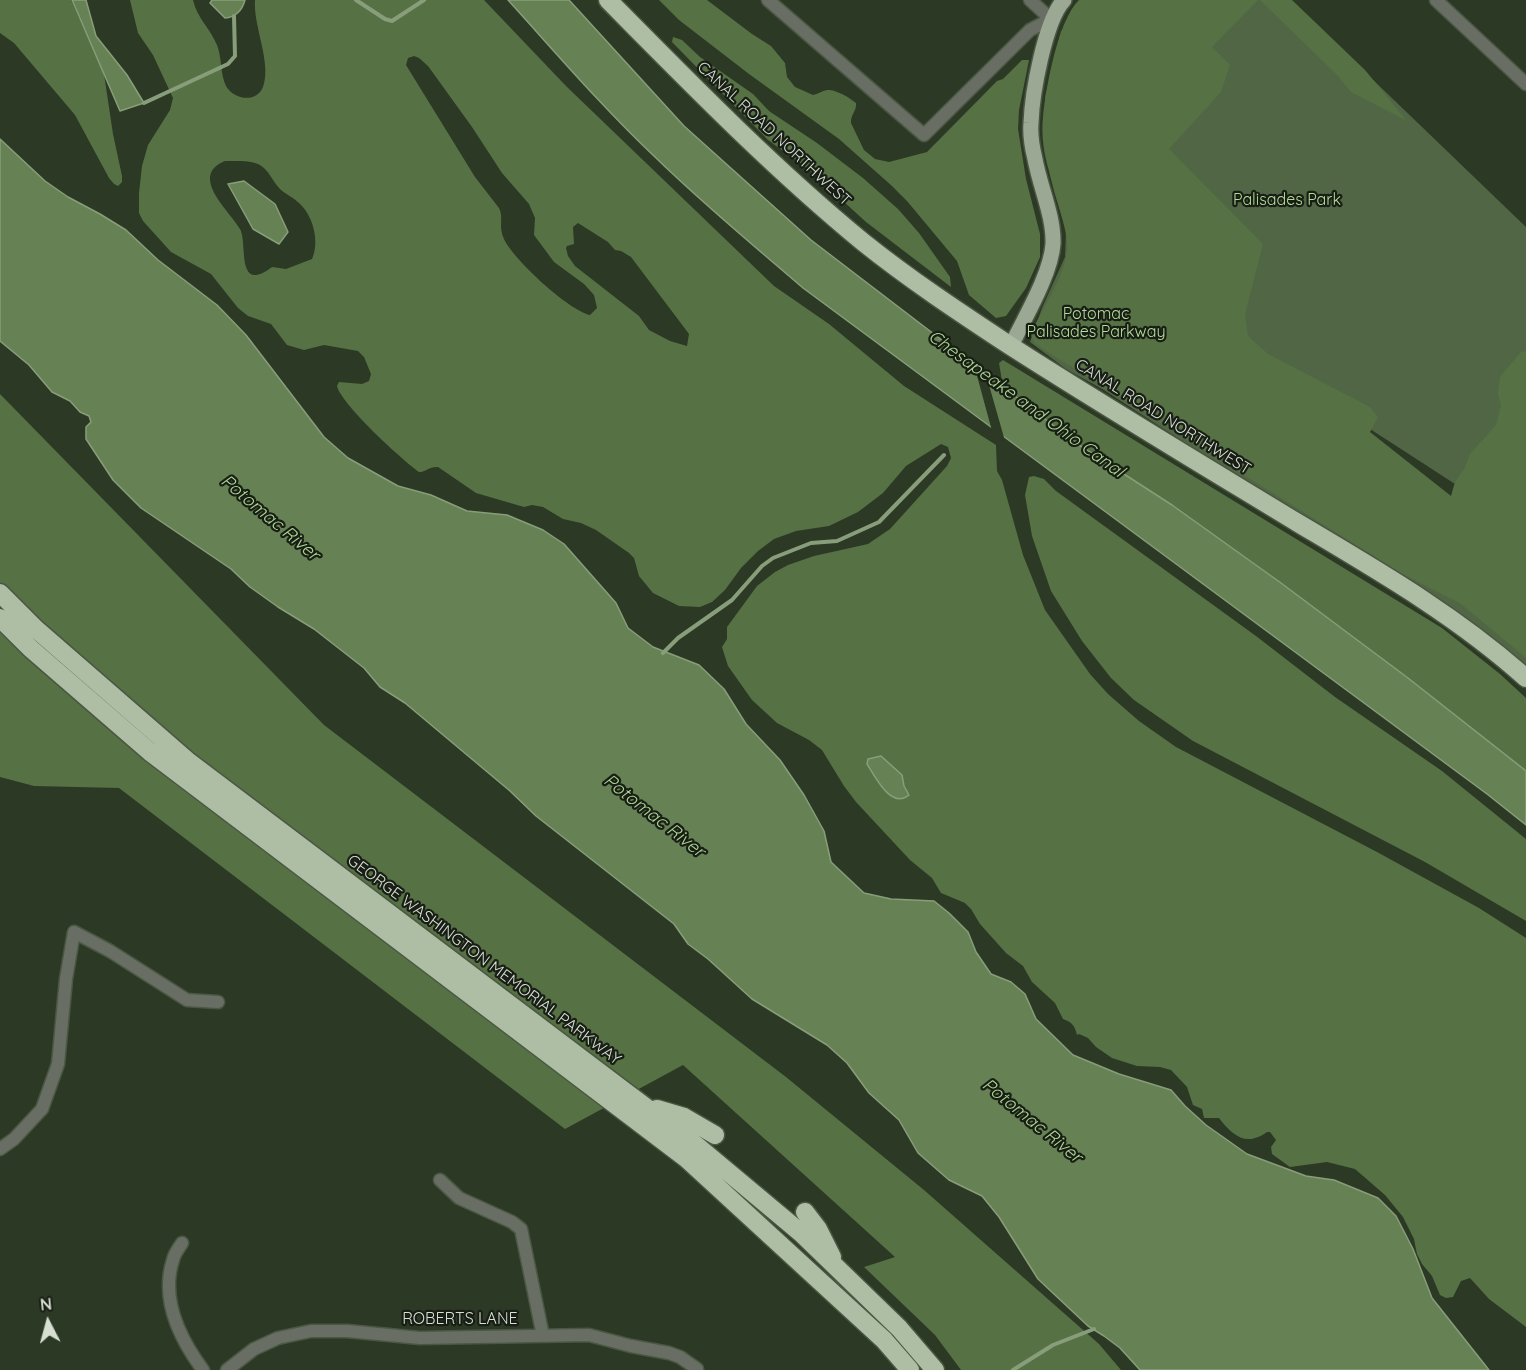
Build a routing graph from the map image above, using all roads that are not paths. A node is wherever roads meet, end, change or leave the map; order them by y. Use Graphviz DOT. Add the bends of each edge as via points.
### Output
graph roads {
  1 [pos="609,0"];
  2 [pos="768,0"];
  3 [pos="1030,0"];
  4 [pos="1064,0"];
  5 [pos="1436,0"];
  6 [pos="1052,19"];
  7 [pos="1526,84"];
  8 [pos="1011,346"];
  9 [pos="0,593"];
  10 [pos="0,618"];
  11 [pos="1526,678"];
  12 [pos="218,1002"];
  13 [pos="645,1106"];
  14 [pos="715,1135"];
  15 [pos="0,1149"];
  16 [pos="440,1180"];
  17 [pos="805,1212"];
  18 [pos="182,1243"];
  19 [pos="838,1270"];
  20 [pos="543,1336"];
  21 [pos="697,1369"];
  22 [pos="203,1370"];
  23 [pos="227,1370"];
  24 [pos="910,1370"];
  25 [pos="935,1370"];
  1 -- 8 [label="highway, CANAL ROAD NORTHWEST" via="723,114 863,242 920,286"];
  2 -- 6 [label="street" via="924,135 1030,30"];
  3 -- 6 [label="street"];
  4 -- 6 [label="main road"];
  5 -- 7 [label="street"];
  6 -- 8 [label="main road" via="1043,49 1031,126 1053,245 1047,269"];
  8 -- 11 [label="highway, CANAL ROAD NORTHWEST" via="1419,597 1487,644"];
  9 -- 13 [label="highway, GEORGE WASHINGTON MEMORIAL PARKWAY" via="189,762"];
  10 -- 24 [label="highway" via="150,753 687,1159 884,1340"];
  12 -- 15 [label="street" via="188,1000 74,932 58,1064 42,1109"];
  13 -- 14 [label="highway" via="684,1117"];
  13 -- 19 [label="highway, GEORGE WASHINGTON MEMORIAL PARKWAY" via="801,1233"];
  16 -- 20 [label="street" via="459,1198 521,1229"];
  17 -- 19 [label="highway"];
  18 -- 22 [label="street" via="173,1260 170,1280 172,1314 187,1348"];
  19 -- 25 [label="highway, GEORGE WASHINGTON MEMORIAL PARKWAY" via="899,1328"];
  20 -- 21 [label="street, ROBERTS LANE" via="589,1335 669,1353"];
  20 -- 23 [label="street, ROBERTS LANE" via="420,1338 311,1331 278,1338 254,1349"];
}
